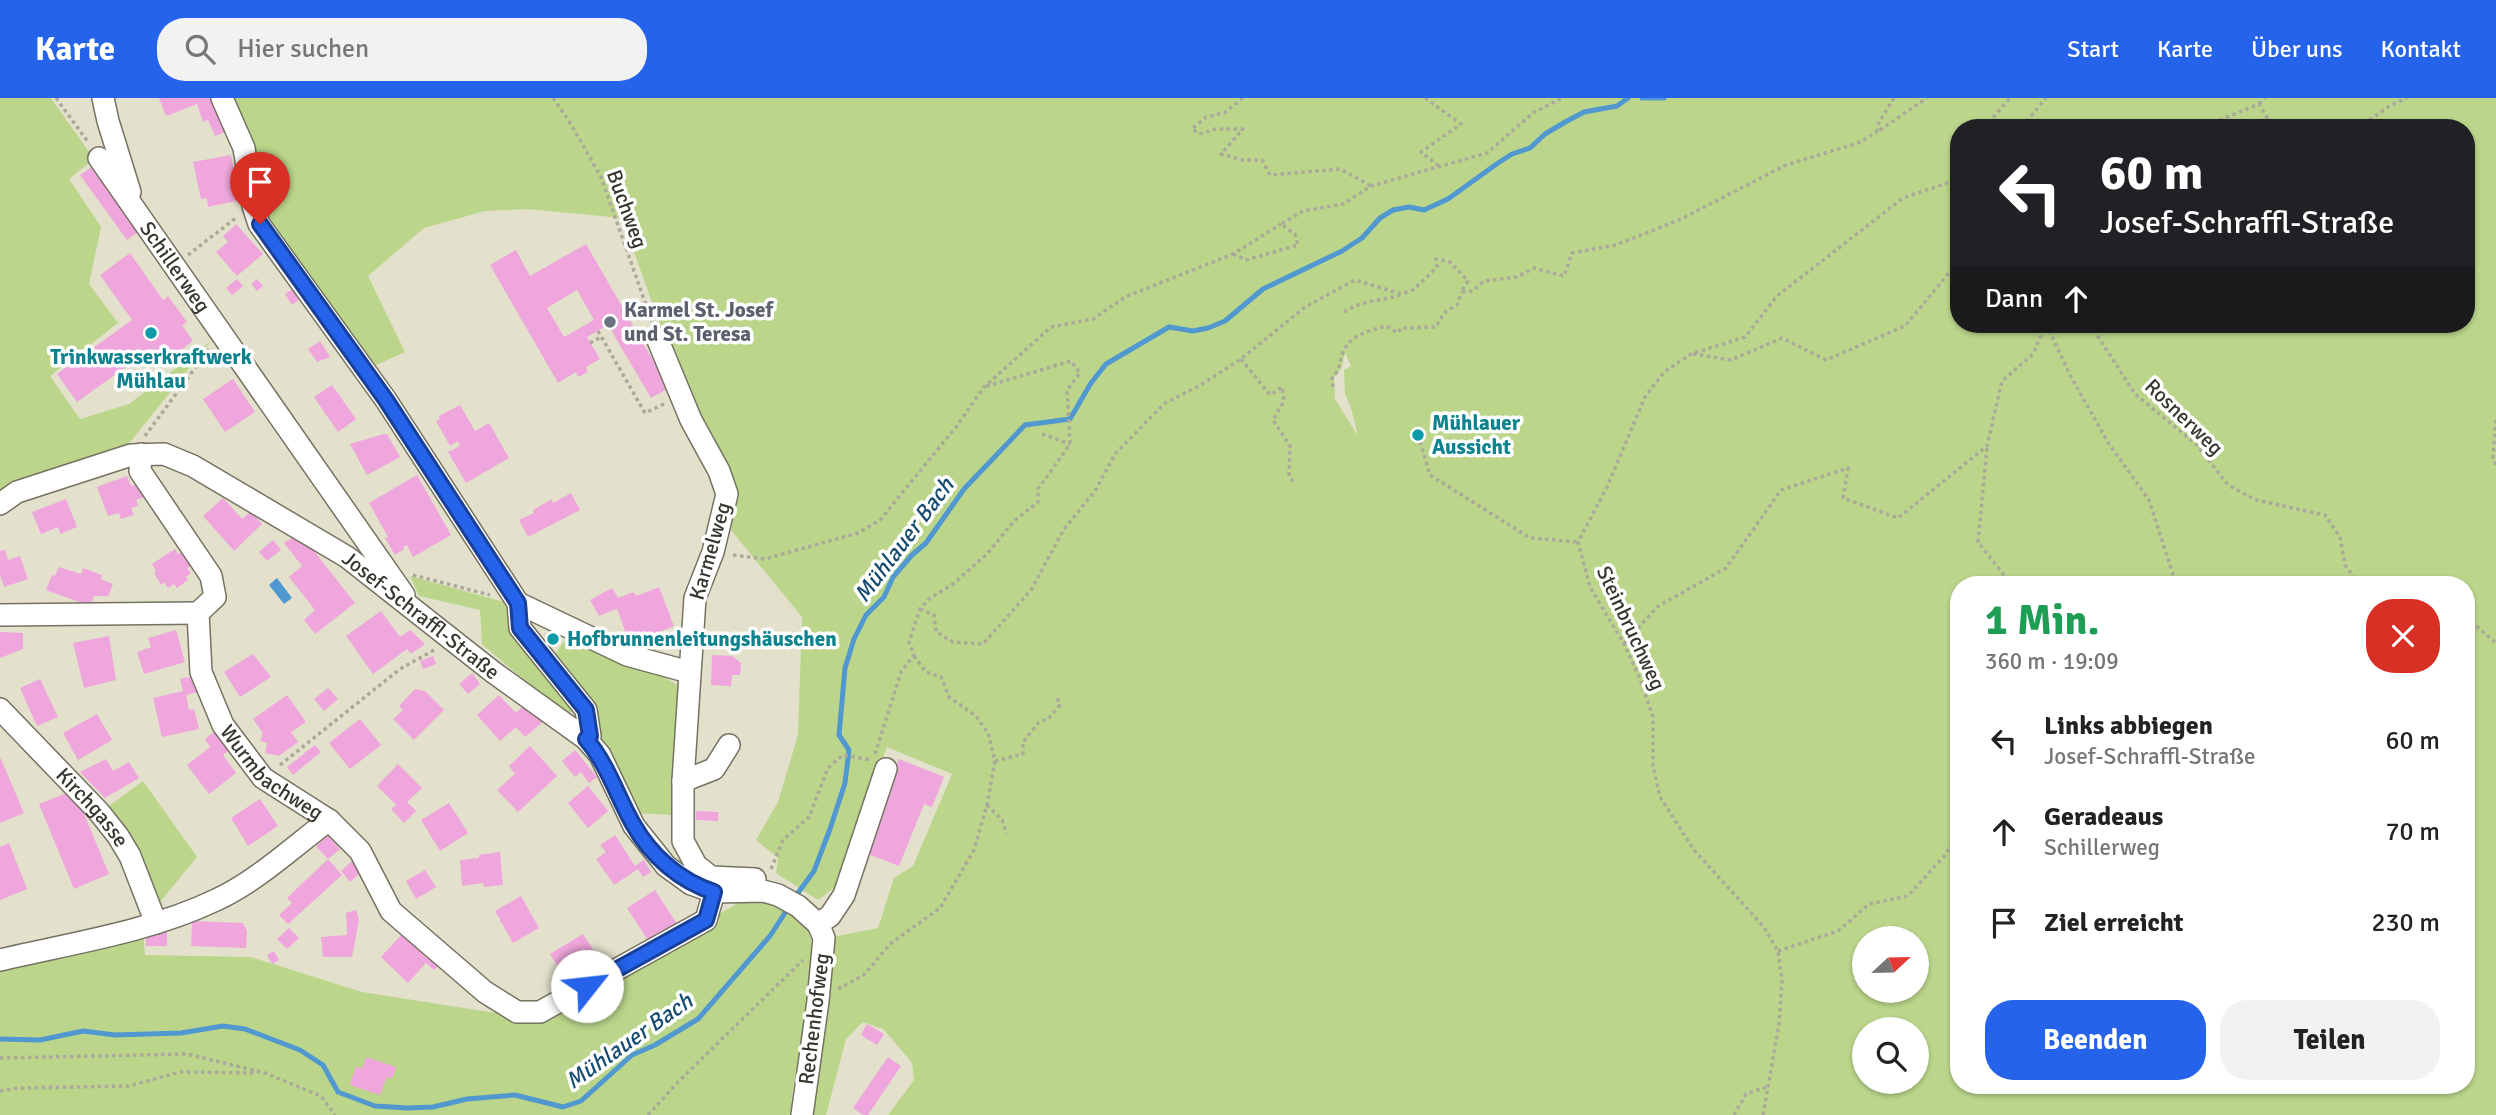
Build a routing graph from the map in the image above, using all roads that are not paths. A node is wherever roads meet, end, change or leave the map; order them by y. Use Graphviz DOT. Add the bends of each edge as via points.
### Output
graph roads {
  1 [pos="103,98"];
  2 [pos="222,98"];
  3 [pos="99,158"];
  4 [pos="131,204"];
  5 [pos="657,338"];
  6 [pos="136,454"];
  7 [pos="0,504"];
  8 [pos="518,603"];
  9 [pos="413,609"];
  10 [pos="198,613"];
  11 [pos="0,615"];
  12 [pos="689,672"];
  13 [pos="0,709"];
  14 [pos="586,739"];
  15 [pos="729,745"];
  16 [pos="886,769"];
  17 [pos="683,781"];
  18 [pos="329,820"];
  19 [pos="714,892"];
  20 [pos="771,893"];
  21 [pos="156,923"];
  22 [pos="821,931"];
  23 [pos="0,960"];
  24 [pos="802,1115"];
  1 -- 4 [label="street"];
  2 -- 8 [label="street" via="244,148 260,224 386,400"];
  3 -- 4 [label="street, Schillerweg"];
  4 -- 9 [label="street, Schillerweg"];
  5 -- 12 [label="street, Karmelweg" via="727,494 713,552 695,598"];
  6 -- 7 [label="street, Josef-Schraffl-Straße" via="17,492"];
  6 -- 9 [label="street, Josef-Schraffl-Straße" via="164,454 193,466 347,557"];
  6 -- 10 [label="street" via="140,471 211,576 215,597"];
  8 -- 12 [label="street" via="627,655"];
  8 -- 14 [label="street" via="520,628 586,710 590,736"];
  9 -- 14 [label="street, Josef-Schraffl-Straße"];
  10 -- 11 [label="street"];
  10 -- 18 [label="street, Wurmbachweg" via="201,672 223,725 263,778"];
  12 -- 17 [label="street, Karmelweg"];
  13 -- 21 [label="street, Kirchgasse" via="118,836"];
  14 -- 19 [label="street, Josef-Schraffl-Straße" via="600,755 634,827 666,866 691,884"];
  15 -- 17 [label="street" via="714,769"];
  16 -- 22 [label="street" via="844,895"];
  17 -- 20 [label="street, Karmelweg" via="683,841 696,865 711,877 751,877"];
  18 -- 19 [label="street, Wurmbachweg" via="360,851 391,911 485,992 517,1012 540,1012 706,920"];
  18 -- 21 [label="street" via="246,883"];
  19 -- 20 [label="street, Josef-Schraffl-Straße"];
  20 -- 22 [label="street, Karmelweg" via="798,906"];
  21 -- 23 [label="street"];
  22 -- 24 [label="street, Rechenhofweg" via="818,1001"];
}
